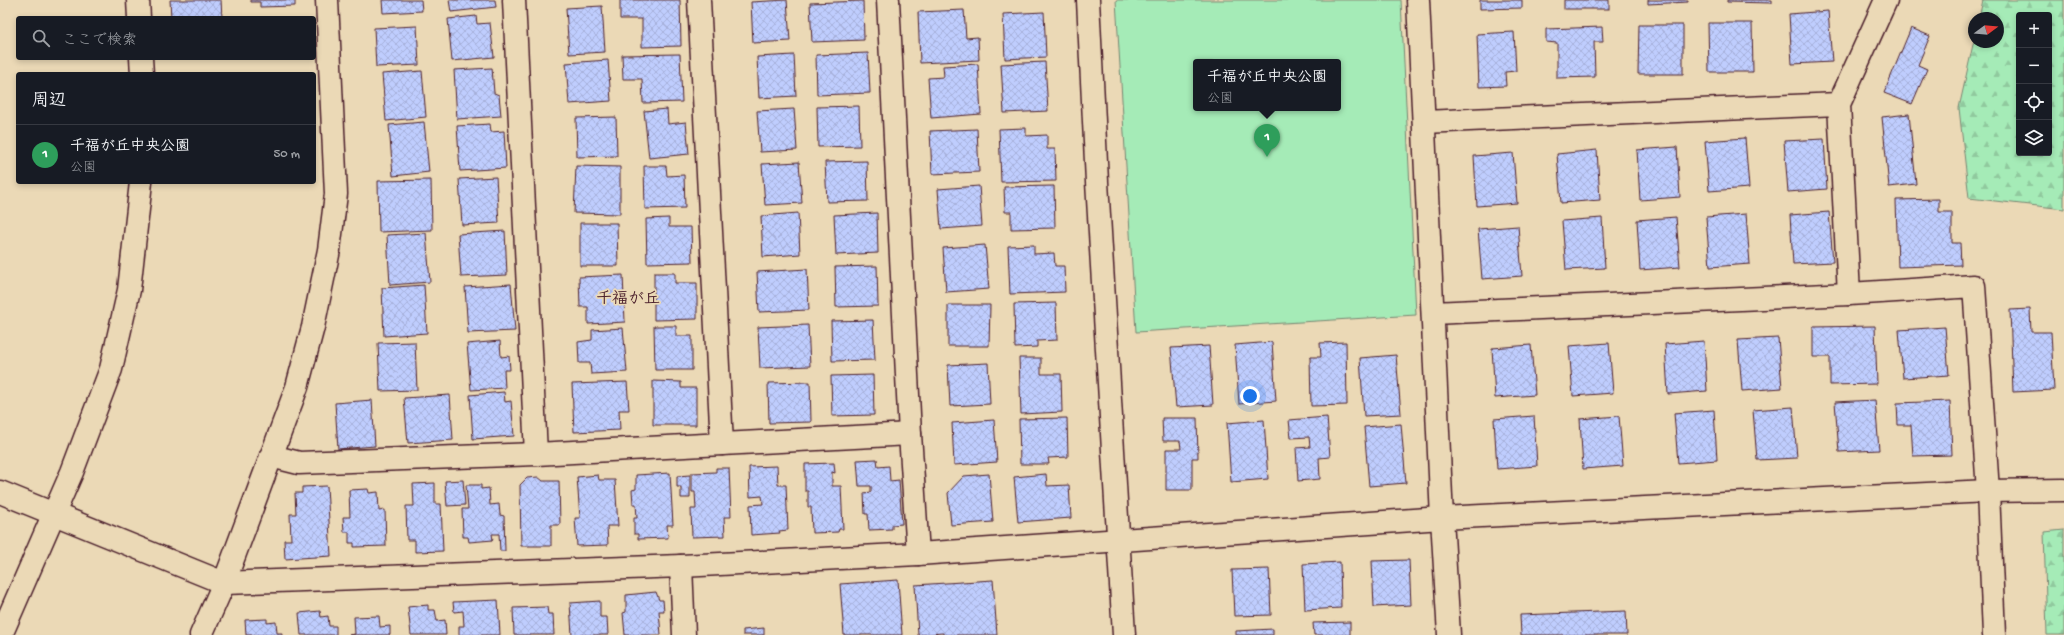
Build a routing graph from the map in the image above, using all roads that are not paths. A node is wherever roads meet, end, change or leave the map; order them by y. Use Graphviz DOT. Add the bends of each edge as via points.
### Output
graph roads {
  1 [pos="138,0"];
  2 [pos="326,0"];
  3 [pos="514,0"];
  4 [pos="699,0"];
  5 [pos="888,0"];
  6 [pos="1088,0"];
  7 [pos="1418,0"];
  8 [pos="1886,0"];
  9 [pos="139,16"];
  10 [pos="321,31"];
  11 [pos="141,60"];
  12 [pos="142,72"];
  13 [pos="1839,104"];
  14 [pos="1424,122"];
  15 [pos="141,184"];
  16 [pos="1849,294"];
  17 [pos="1433,313"];
  18 [pos="910,434"];
  19 [pos="722,444"];
  20 [pos="536,454"];
  21 [pos="271,456"];
  22 [pos="1988,490"];
  23 [pos="2064,490"];
  24 [pos="0,492"];
  25 [pos="54,514"];
  26 [pos="1442,518"];
  27 [pos="1118,541"];
  28 [pos="918,554"];
  29 [pos="681,566"];
  30 [pos="224,583"];
  31 [pos="1,635"];
  32 [pos="201,635"];
  33 [pos="684,635"];
  34 [pos="1124,635"];
  35 [pos="1449,635"];
  36 [pos="1994,635"];
  1 -- 9 [label="street"];
  2 -- 10 [label="street"];
  3 -- 20 [label="street"];
  4 -- 19 [label="street"];
  5 -- 18 [label="street"];
  6 -- 27 [label="street"];
  7 -- 14 [label="street"];
  8 -- 13 [label="street"];
  10 -- 21 [label="street" via="336,194 329,250 313,326 297,387"];
  11 -- 12 [label="street"];
  13 -- 14 [label="street"];
  13 -- 16 [label="street"];
  14 -- 17 [label="street"];
  15 -- 25 [label="street" via="129,290 111,370"];
  16 -- 17 [label="street"];
  16 -- 22 [label="street" via="1974,286"];
  17 -- 26 [label="street"];
  18 -- 19 [label="street"];
  18 -- 28 [label="street"];
  19 -- 20 [label="street"];
  20 -- 21 [label="street" via="299,463"];
  21 -- 30 [label="street"];
  22 -- 23 [label="street"];
  22 -- 26 [label="street"];
  22 -- 36 [label="street"];
  24 -- 25 [label="street"];
  25 -- 30 [label="street"];
  25 -- 31 [label="street"];
  26 -- 27 [label="street"];
  26 -- 35 [label="street"];
  27 -- 28 [label="street"];
  27 -- 34 [label="street"];
  28 -- 29 [label="street"];
  29 -- 30 [label="street"];
  29 -- 33 [label="street"];
  30 -- 32 [label="street"];
}
